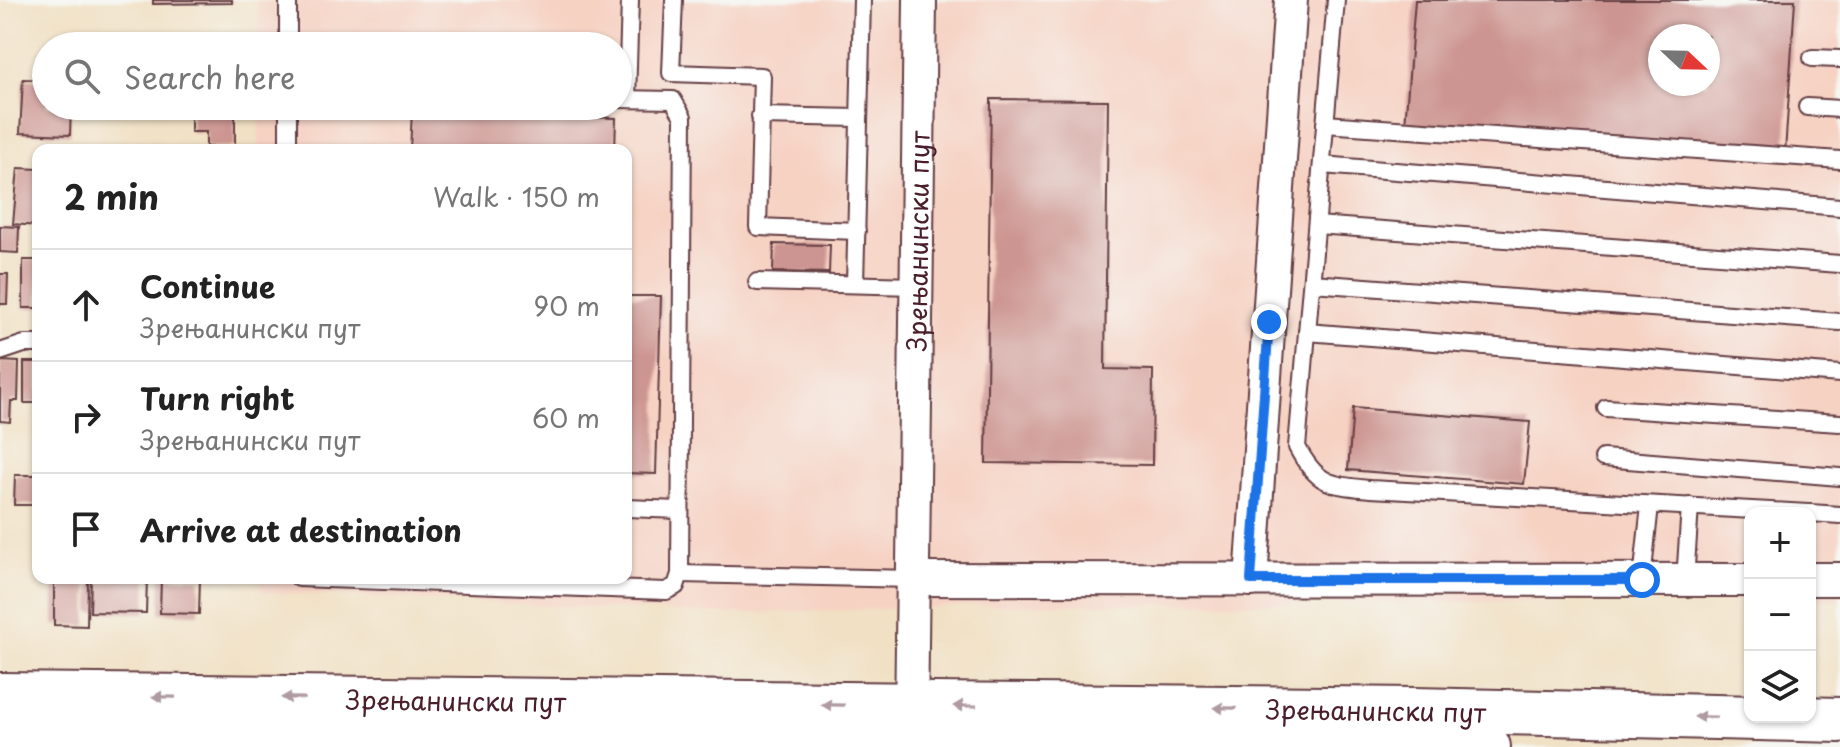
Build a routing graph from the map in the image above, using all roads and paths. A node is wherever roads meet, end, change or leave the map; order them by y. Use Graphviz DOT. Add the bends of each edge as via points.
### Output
graph roads {
  1 [pos="288,0"];
  2 [pos="630,0"];
  3 [pos="674,0"];
  4 [pos="862,0"];
  5 [pos="920,0"];
  6 [pos="1291,0"];
  7 [pos="1336,0"];
  8 [pos="288,32"];
  9 [pos="627,32"];
  10 [pos="1812,58"];
  11 [pos="1840,59"];
  12 [pos="632,99"];
  13 [pos="1807,107"];
  14 [pos="1840,109"];
  15 [pos="760,116"];
  16 [pos="859,118"];
  17 [pos="288,120"];
  18 [pos="1325,124"];
  19 [pos="288,144"];
  20 [pos="1840,160"];
  21 [pos="1322,165"];
  22 [pos="1840,207"];
  23 [pos="1317,225"];
  24 [pos="857,231"];
  25 [pos="1840,264"];
  26 [pos="757,282"];
  27 [pos="1312,283"];
  28 [pos="855,284"];
  29 [pos="916,286"];
  30 [pos="1840,322"];
  31 [pos="1307,332"];
  32 [pos="32,344"];
  33 [pos="0,352"];
  34 [pos="1840,374"];
  35 [pos="1606,408"];
  36 [pos="1840,423"];
  37 [pos="1603,458"];
  38 [pos="1840,477"];
  39 [pos="1650,505"];
  40 [pos="1690,506"];
  41 [pos="632,508"];
  42 [pos="1744,509"];
  43 [pos="680,510"];
  44 [pos="1816,513"];
  45 [pos="1840,515"];
  46 [pos="680,574"];
  47 [pos="914,579"];
  48 [pos="1816,579"];
  49 [pos="1840,579"];
  50 [pos="1251,580"];
  51 [pos="1642,580"];
  52 [pos="1744,580"];
  53 [pos="1685,581"];
  54 [pos="522,584"];
  55 [pos="0,695"];
  56 [pos="1840,720"];
  57 [pos="0,731"];
  58 [pos="911,731"];
  59 [pos="422,741"];
  60 [pos="1488,747"];
  1 -- 8 [label="lane"];
  2 -- 9 [label="lane"];
  3 -- 15 [label="lane" via="671,73 762,76"];
  4 -- 16 [label="lane"];
  5 -- 29 [label="street, Зрењанински пут"];
  6 -- 50 [label="street"];
  7 -- 18 [label="lane"];
  10 -- 11 [label="lane"];
  12 -- 43 [label="lane" via="673,100 683,117"];
  13 -- 14 [label="lane"];
  15 -- 16 [label="lane"];
  15 -- 24 [label="lane" via="758,227"];
  16 -- 24 [label="lane"];
  17 -- 19 [label="lane"];
  18 -- 20 [label="lane"];
  18 -- 21 [label="lane"];
  21 -- 22 [label="lane"];
  21 -- 23 [label="lane"];
  23 -- 25 [label="lane"];
  23 -- 27 [label="lane"];
  24 -- 28 [label="lane"];
  26 -- 28 [label="lane"];
  27 -- 30 [label="lane"];
  27 -- 31 [label="lane"];
  28 -- 29 [label="lane"];
  29 -- 47 [label="street, Зрењанински пут"];
  31 -- 34 [label="lane"];
  31 -- 39 [label="lane" via="1297,447 1309,470 1334,485"];
  32 -- 33 [label="lane"];
  35 -- 36 [label="lane"];
  37 -- 38 [label="lane"];
  39 -- 40 [label="lane"];
  39 -- 51 [label="lane"];
  40 -- 42 [label="lane"];
  40 -- 53 [label="lane"];
  41 -- 43 [label="lane"];
  43 -- 46 [label="lane"];
  44 -- 45 [label="lane"];
  46 -- 47 [label="lane"];
  46 -- 54 [label="lane" via="676,586 666,591"];
  47 -- 50 [label="street"];
  47 -- 58 [label="street, Зрењанински пут"];
  48 -- 49 [label="street"];
  50 -- 51 [label="street"];
  51 -- 53 [label="street"];
  52 -- 53 [label="street"];
  58 -- 55 [label="main road, Зрењанински пут, one-way"];
  56 -- 58 [label="main road, Зрењанински пут, one-way" via="1415,710"];
  57 -- 59 [label="main road, Зрењанински пут"];
  58 -- 59 [label="main road, Зрењанински пут" via="701,740"];
  58 -- 60 [label="main road, Зрењанински пут"];
}
